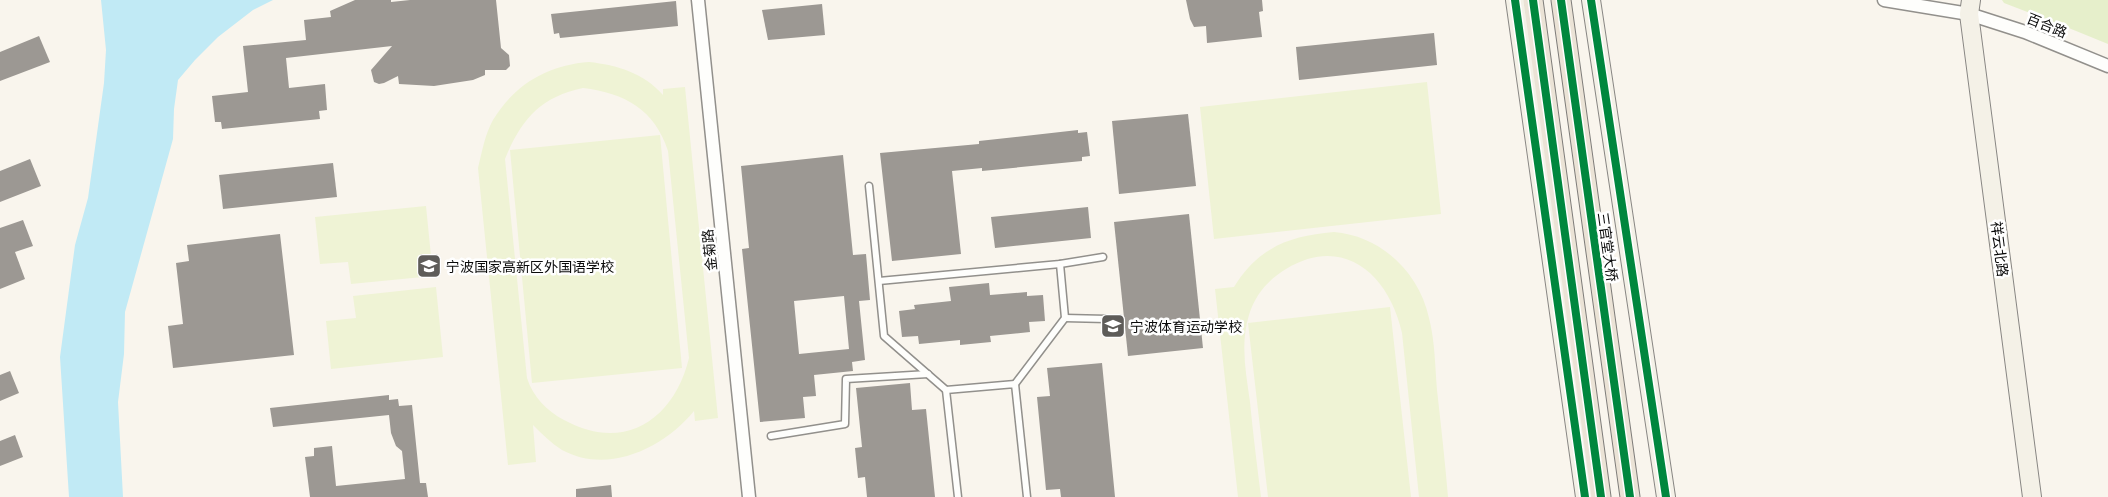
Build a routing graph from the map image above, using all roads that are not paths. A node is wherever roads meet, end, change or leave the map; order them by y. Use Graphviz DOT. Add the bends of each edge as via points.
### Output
graph roads {
  1 [pos="698,0"];
  2 [pos="1515,0"];
  3 [pos="1533,0"];
  4 [pos="1561,0"];
  5 [pos="1592,0"];
  6 [pos="1884,0"];
  7 [pos="1970,7"];
  8 [pos="2108,66"];
  9 [pos="868,186"];
  10 [pos="1103,257"];
  11 [pos="1060,264"];
  12 [pos="878,281"];
  13 [pos="1065,318"];
  14 [pos="1107,319"];
  15 [pos="928,374"];
  16 [pos="1015,384"];
  17 [pos="946,390"];
  18 [pos="770,436"];
  19 [pos="749,497"];
  20 [pos="958,497"];
  21 [pos="1027,497"];
  22 [pos="1586,497"];
  23 [pos="1601,497"];
  24 [pos="1630,497"];
  25 [pos="1666,497"];
  26 [pos="2032,497"];
  1 -- 19 [label="street, 金菊路"];
  2 -- 22 [label="street"];
  3 -- 23 [label="main road"];
  4 -- 24 [label="main road, 三官堂大桥"];
  5 -- 25 [label="street"];
  6 -- 7 [label="street, 百合路"];
  7 -- 8 [label="street, 百合路"];
  7 -- 26 [label="street, 祥云北路"];
  9 -- 12 [label="lane"];
  10 -- 11 [label="lane"];
  11 -- 12 [label="lane"];
  11 -- 13 [label="lane"];
  12 -- 15 [label="lane" via="884,336"];
  13 -- 14 [label="lane"];
  13 -- 16 [label="lane"];
  15 -- 17 [label="lane"];
  15 -- 18 [label="lane" via="846,379 846,424"];
  16 -- 17 [label="lane"];
  16 -- 21 [label="lane"];
  17 -- 20 [label="lane"];
}
